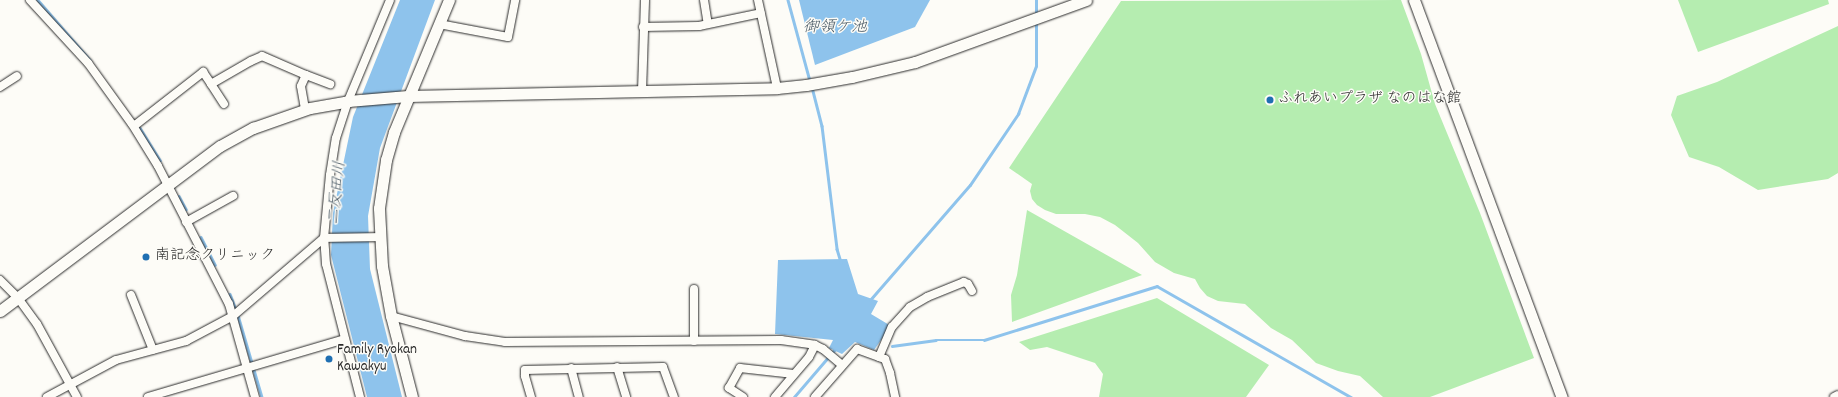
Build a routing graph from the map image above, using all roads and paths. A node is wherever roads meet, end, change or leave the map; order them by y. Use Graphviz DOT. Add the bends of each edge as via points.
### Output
graph roads {
  1 [pos="30,0"];
  2 [pos="390,0"];
  3 [pos="449,0"];
  4 [pos="515,0"];
  5 [pos="645,0"];
  6 [pos="704,0"];
  7 [pos="758,0"];
  8 [pos="1086,0"];
  9 [pos="1414,0"];
  10 [pos="761,13"];
  11 [pos="439,24"];
  12 [pos="708,24"];
  13 [pos="643,27"];
  14 [pos="306,75"];
  15 [pos="17,76"];
  16 [pos="211,84"];
  17 [pos="330,84"];
  18 [pos="0,87"];
  19 [pos="777,88"];
  20 [pos="642,91"];
  21 [pos="408,96"];
  22 [pos="348,101"];
  23 [pos="224,104"];
  24 [pos="305,109"];
  25 [pos="134,126"];
  26 [pos="167,186"];
  27 [pos="233,196"];
  28 [pos="186,222"];
  29 [pos="380,237"];
  30 [pos="324,238"];
  31 [pos="0,280"];
  32 [pos="694,289"];
  33 [pos="972,291"];
  34 [pos="131,295"];
  35 [pos="18,298"];
  36 [pos="0,311"];
  37 [pos="236,313"];
  38 [pos="391,316"];
  39 [pos="345,339"];
  40 [pos="694,341"];
  41 [pos="819,347"];
  42 [pos="153,350"];
  43 [pos="879,357"];
  44 [pos="841,364"];
  45 [pos="250,366"];
  46 [pos="617,367"];
  47 [pos="571,368"];
  48 [pos="794,374"];
  49 [pos="70,384"];
  50 [pos="1838,396"];
  51 [pos="47,397"];
  52 [pos="77,397"];
  53 [pos="148,397"];
  54 [pos="255,397"];
  55 [pos="360,397"];
  56 [pos="412,397"];
  57 [pos="531,397"];
  58 [pos="579,397"];
  59 [pos="626,397"];
  60 [pos="674,397"];
  61 [pos="743,397"];
  62 [pos="775,397"];
  63 [pos="815,397"];
  64 [pos="895,397"];
  65 [pos="1562,397"];
  66 [pos="1834,397"];
  1 -- 25 [label="street" via="88,63"];
  2 -- 22 [label="street"];
  3 -- 11 [label="street"];
  4 -- 11 [label="street" via="508,37"];
  5 -- 13 [label="street"];
  6 -- 12 [label="street"];
  7 -- 10 [label="street"];
  8 -- 19 [label="street" via="915,62 821,83"];
  9 -- 65 [label="street"];
  10 -- 12 [label="street"];
  10 -- 19 [label="street"];
  11 -- 21 [label="street"];
  12 -- 13 [label="street"];
  13 -- 20 [label="street"];
  14 -- 16 [label="street" via="262,56"];
  14 -- 17 [label="street"];
  14 -- 24 [label="street" via="301,86"];
  15 -- 18 [label="street"];
  16 -- 23 [label="street"];
  16 -- 25 [label="street" via="203,72"];
  19 -- 20 [label="street"];
  20 -- 21 [label="street"];
  21 -- 22 [label="street"];
  21 -- 29 [label="street" via="386,160 379,208"];
  22 -- 24 [label="street"];
  22 -- 30 [label="street" via="336,138"];
  24 -- 26 [label="street" via="253,128 220,146"];
  25 -- 26 [label="street"];
  26 -- 28 [label="street"];
  26 -- 35 [label="street"];
  27 -- 28 [label="street"];
  28 -- 37 [label="street"];
  29 -- 30 [label="street"];
  29 -- 38 [label="street" via="382,266"];
  30 -- 37 [label="street"];
  30 -- 39 [label="street" via="326,264"];
  31 -- 35 [label="street"];
  32 -- 40 [label="street"];
  33 -- 43 [label="street" via="964,282 910,307 892,327"];
  34 -- 42 [label="street"];
  35 -- 36 [label="street"];
  35 -- 49 [label="street" via="37,324"];
  37 -- 42 [label="street" via="186,340"];
  37 -- 45 [label="street"];
  38 -- 40 [label="street" via="465,336 505,342"];
  38 -- 56 [label="street"];
  39 -- 45 [label="street"];
  39 -- 55 [label="street"];
  40 -- 41 [label="street" via="781,340"];
  41 -- 44 [label="street"];
  41 -- 48 [label="street"];
  42 -- 49 [label="street" via="116,360"];
  43 -- 44 [label="street" via="857,349"];
  43 -- 64 [label="street" via="885,359"];
  44 -- 63 [label="street"];
  45 -- 53 [label="street"];
  45 -- 54 [label="street"];
  46 -- 47 [label="street"];
  46 -- 59 [label="street"];
  46 -- 60 [label="street" via="664,367"];
  47 -- 57 [label="street" via="525,370"];
  47 -- 58 [label="street"];
  48 -- 61 [label="street" via="740,368 729,388"];
  48 -- 62 [label="street"];
  49 -- 51 [label="street"];
  49 -- 52 [label="street"];
  50 -- 66 [label="street"];
}
